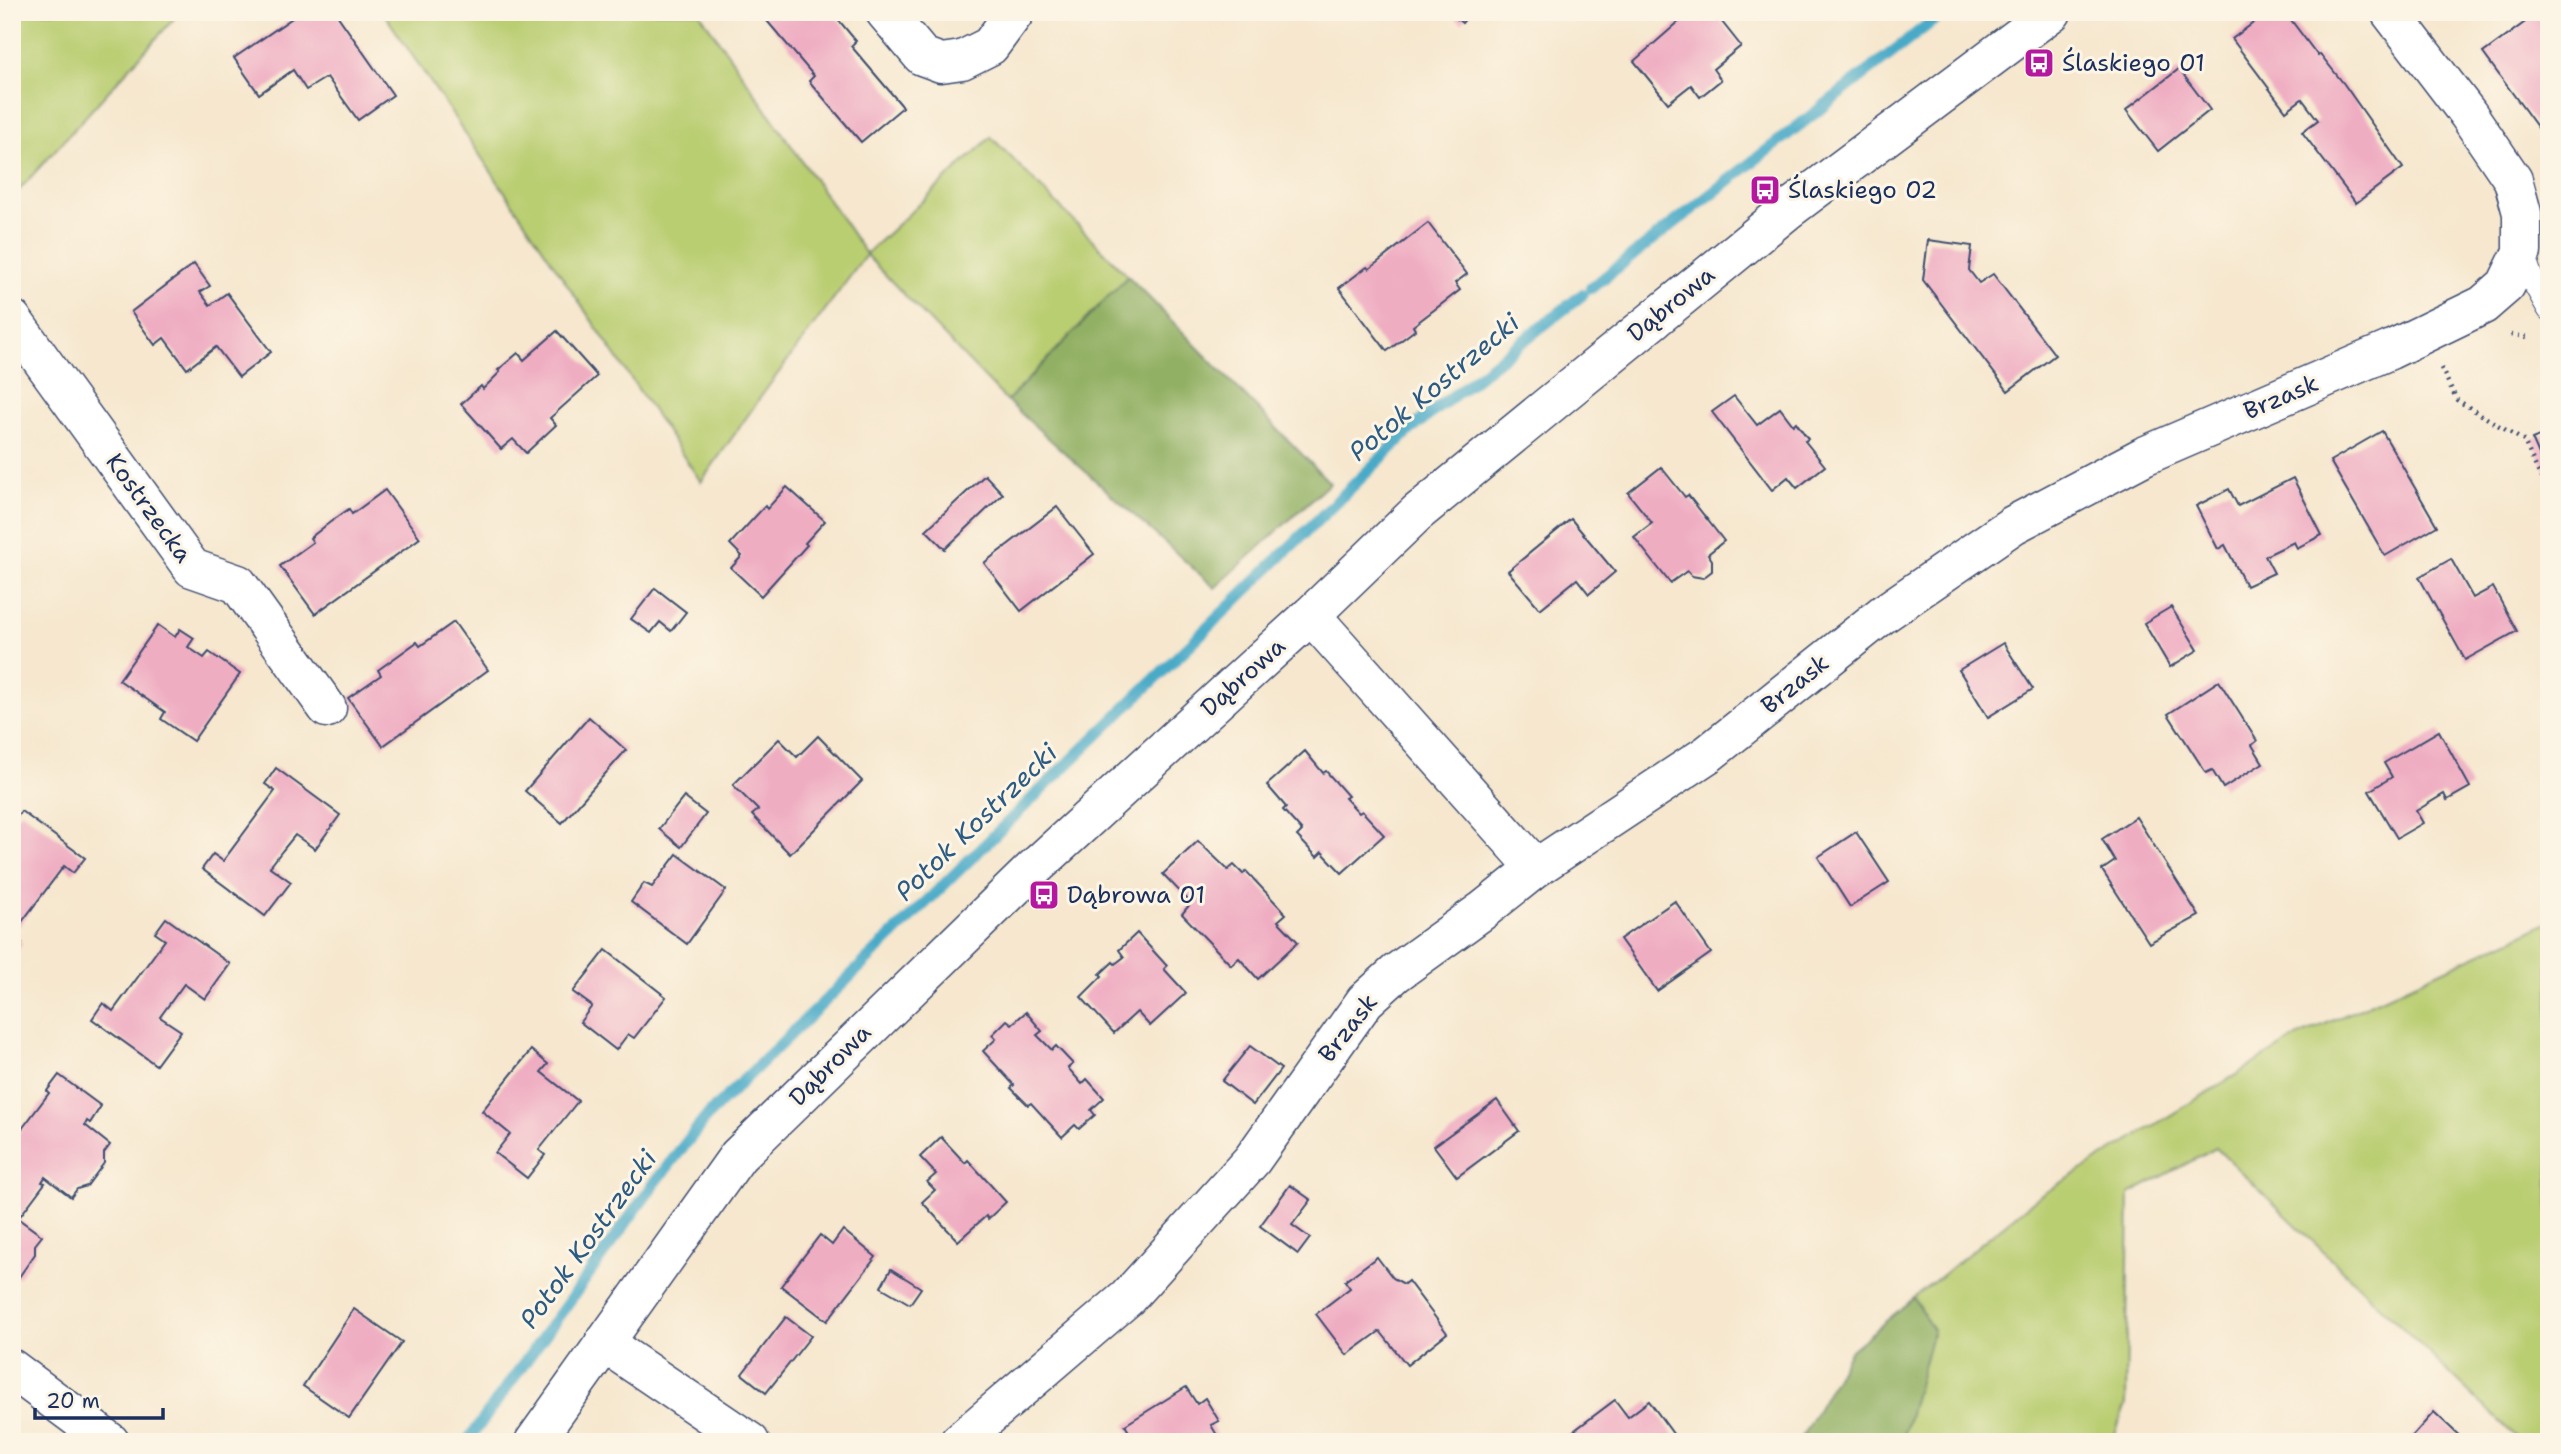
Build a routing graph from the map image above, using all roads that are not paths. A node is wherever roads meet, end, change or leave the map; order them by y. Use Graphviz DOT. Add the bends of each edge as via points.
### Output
graph roads {
  1 [pos="885,12"];
  2 [pos="1015,12"];
  3 [pos="2052,12"];
  4 [pos="2389,12"];
  5 [pos="2522,252"];
  6 [pos="2549,309"];
  7 [pos="12,320"];
  8 [pos="1311,615"];
  9 [pos="327,708"];
  10 [pos="1536,868"];
  11 [pos="604,1343"];
  12 [pos="12,1369"];
  13 [pos="110,1442"];
  14 [pos="534,1442"];
  15 [pos="750,1442"];
  16 [pos="959,1442"];
  1 -- 2 [label="street" via="922,56 941,63 962,60 990,46"];
  3 -- 8 [label="street, Dąbrowa" via="1788,210 1633,334 1417,513"];
  4 -- 5 [label="street, Brzask" via="2513,180 2522,213"];
  5 -- 6 [label="lane"];
  5 -- 10 [label="street, Brzask" via="2506,285 2483,304 2390,350 2144,456 2012,526 1882,615 1709,754"];
  7 -- 9 [label="street, Kostrzecka" via="192,568 238,584"];
  8 -- 10 [label="street"];
  8 -- 11 [label="street, Dąbrowa" via="1032,870 738,1156"];
  10 -- 16 [label="street, Brzask" via="1365,1001 1252,1160 1136,1288"];
  11 -- 14 [label="street, Dąbrowa"];
  11 -- 15 [label="street"];
  12 -- 13 [label="street"];
}
